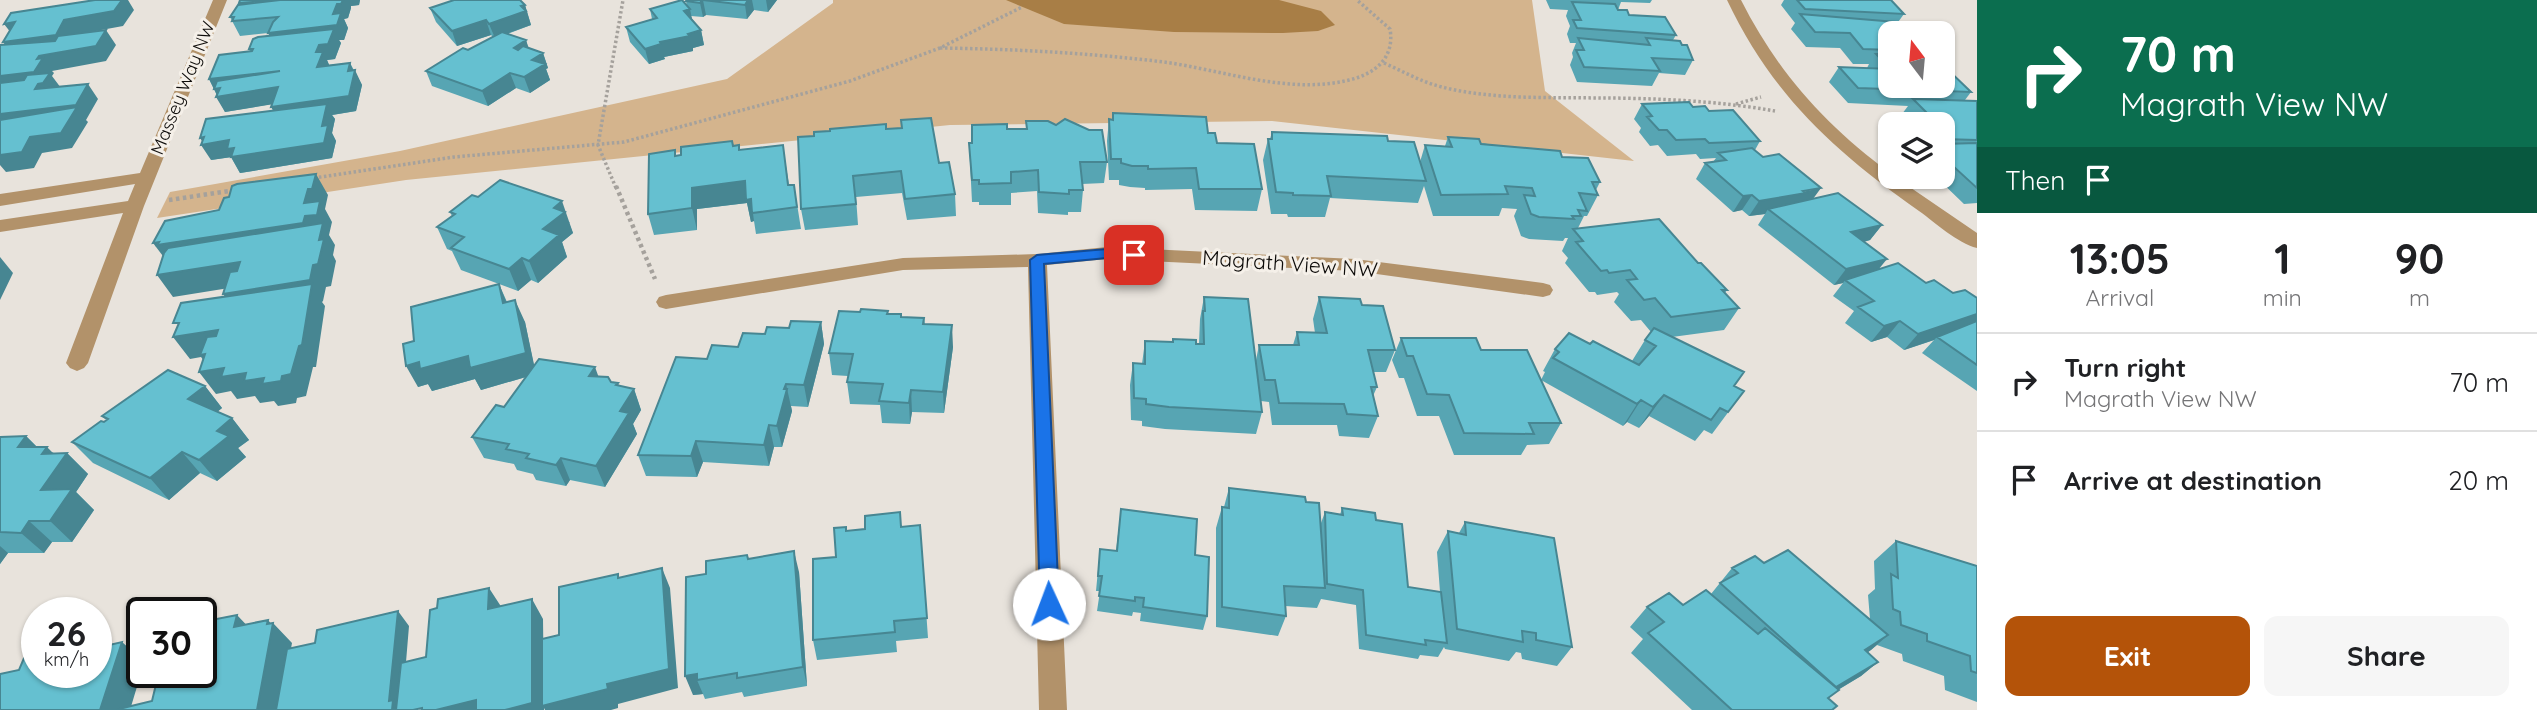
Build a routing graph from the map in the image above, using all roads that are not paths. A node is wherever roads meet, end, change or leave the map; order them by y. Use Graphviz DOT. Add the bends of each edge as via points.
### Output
graph roads {
  1 [pos="220,0"];
  2 [pos="1734,0"];
  3 [pos="147,177"];
  4 [pos="0,200"];
  5 [pos="135,206"];
  6 [pos="0,226"];
  7 [pos="1977,242"];
  8 [pos="1037,260"];
  9 [pos="1543,290"];
  10 [pos="666,302"];
  11 [pos="77,363"];
  12 [pos="1053,710"];
  1 -- 3 [label="street, Massey Way NW"];
  2 -- 7 [label="street" via="1760,54 1811,113 1874,169"];
  3 -- 4 [label="street, Massey Way NW"];
  3 -- 5 [label="street, Massey Way NW"];
  5 -- 6 [label="street"];
  5 -- 11 [label="street, Massey Way NW"];
  8 -- 9 [label="street, Magrath View NW" via="1107,253 1355,265"];
  8 -- 10 [label="street, Magrath View NW" via="903,264"];
  8 -- 12 [label="street"];
}
